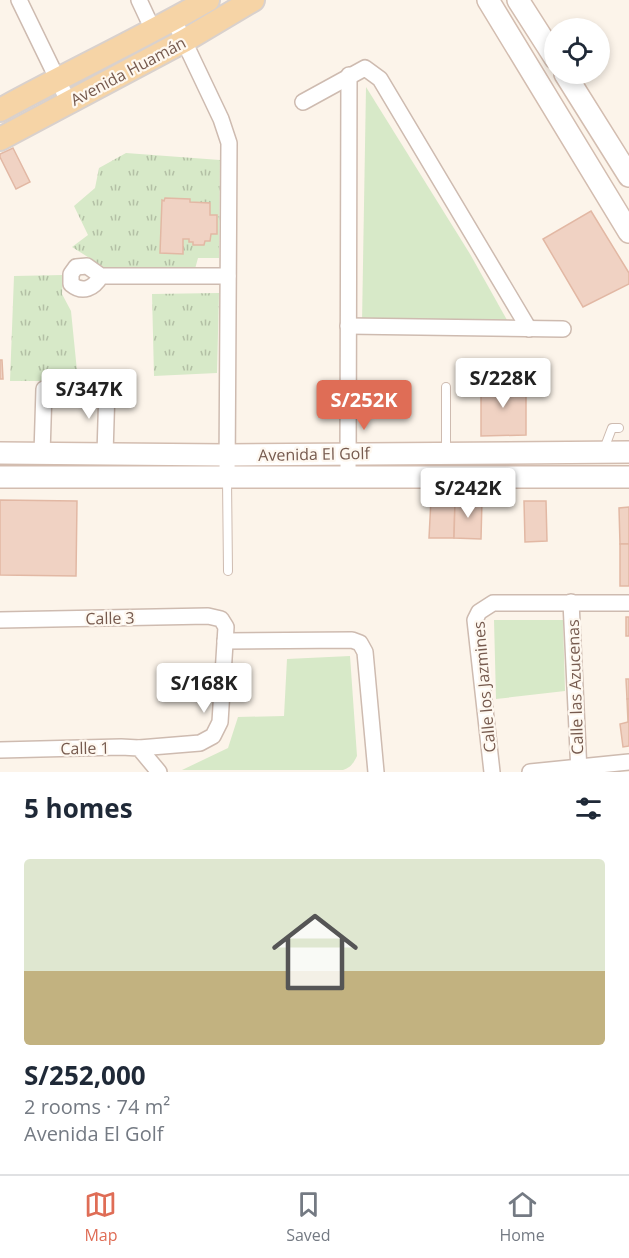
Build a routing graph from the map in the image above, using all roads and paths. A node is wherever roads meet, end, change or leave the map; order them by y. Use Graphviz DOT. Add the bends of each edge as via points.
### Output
graph roads {
  1 [pos="20,0"];
  2 [pos="139,0"];
  3 [pos="208,0"];
  4 [pos="253,0"];
  5 [pos="516,0"];
  6 [pos="491,6"];
  7 [pos="174,20"];
  8 [pos="153,30"];
  9 [pos="184,41"];
  10 [pos="544,42"];
  11 [pos="350,75"];
  12 [pos="58,78"];
  13 [pos="571,84"];
  14 [pos="303,102"];
  15 [pos="69,103"];
  16 [pos="0,110"];
  17 [pos="0,138"];
  18 [pos="629,176"];
  19 [pos="629,232"];
  20 [pos="101,276"];
  21 [pos="228,276"];
  22 [pos="348,326"];
  23 [pos="563,328"];
  24 [pos="529,329"];
  25 [pos="446,387"];
  26 [pos="107,388"];
  27 [pos="44,389"];
  28 [pos="619,428"];
  29 [pos="454,452"];
  30 [pos="602,452"];
  31 [pos="629,452"];
  32 [pos="0,453"];
  33 [pos="42,453"];
  34 [pos="347,453"];
  35 [pos="105,454"];
  36 [pos="226,455"];
  37 [pos="0,477"];
  38 [pos="462,477"];
  39 [pos="629,477"];
  40 [pos="227,478"];
  41 [pos="348,478"];
  42 [pos="228,571"];
  43 [pos="571,602"];
  44 [pos="629,603"];
  45 [pos="221,619"];
  46 [pos="0,620"];
  47 [pos="225,641"];
  48 [pos="139,748"];
  49 [pos="0,750"];
  50 [pos="629,762"];
  51 [pos="579,770"];
  52 [pos="159,772"];
  53 [pos="376,772"];
  54 [pos="492,772"];
  55 [pos="530,772"];
  1 -- 12 [label="street"];
  2 -- 8 [label="street"];
  3 -- 7 [label="main road, Avenida Huamán"];
  4 -- 9 [label="main road, Avenida Huamán"];
  5 -- 6 [label="street"];
  5 -- 10 [label="main road"];
  6 -- 19 [label="main road"];
  7 -- 8 [label="main road, Avenida Huamán"];
  7 -- 9 [label="street"];
  8 -- 12 [label="main road, Avenida Huamán"];
  9 -- 15 [label="main road, Avenida Huamán"];
  9 -- 21 [label="street" via="222,119 229,143"];
  11 -- 14 [label="street"];
  11 -- 22 [label="street"];
  11 -- 24 [label="street" via="365,68 380,79"];
  12 -- 15 [label="street"];
  12 -- 16 [label="main road, Avenida Huamán"];
  13 -- 18 [label="main road"];
  15 -- 17 [label="main road, Avenida Huamán"];
  20 -- 21 [label="street"];
  21 -- 36 [label="street"];
  22 -- 24 [label="street"];
  22 -- 34 [label="street"];
  23 -- 24 [label="street"];
  25 -- 29 [label="lane"];
  26 -- 35 [label="street"];
  27 -- 33 [label="street"];
  28 -- 30 [label="lane" via="612,428"];
  29 -- 30 [label="main road, Avenida El Golf"];
  29 -- 34 [label="main road, Avenida El Golf"];
  29 -- 38 [label="main road"];
  30 -- 31 [label="main road, Avenida El Golf"];
  32 -- 33 [label="main road, Avenida El Golf"];
  33 -- 35 [label="main road, Avenida El Golf"];
  34 -- 36 [label="main road, Avenida El Golf"];
  34 -- 41 [label="street"];
  35 -- 36 [label="main road, Avenida El Golf"];
  36 -- 40 [label="street"];
  37 -- 40 [label="main road, Avenida El Golf"];
  38 -- 39 [label="main road, Avenida El Golf"];
  38 -- 41 [label="main road, Avenida El Golf"];
  40 -- 41 [label="main road, Avenida El Golf"];
  40 -- 42 [label="lane"];
  43 -- 44 [label="street, Calle los Jazmines"];
  43 -- 51 [label="street, Calle las Azucenas"];
  43 -- 54 [label="street, Calle los Jazmines" via="493,603 479,612 475,620"];
  45 -- 46 [label="street, Calle 3" via="208,616"];
  45 -- 47 [label="street, Calle 1" via="226,627"];
  47 -- 48 [label="street, Calle 1" via="220,722 213,736 200,743"];
  47 -- 53 [label="street" via="360,643 365,652"];
  48 -- 49 [label="street, Calle 1"];
  48 -- 52 [label="street"];
  50 -- 51 [label="street"];
  51 -- 55 [label="street"];
}
